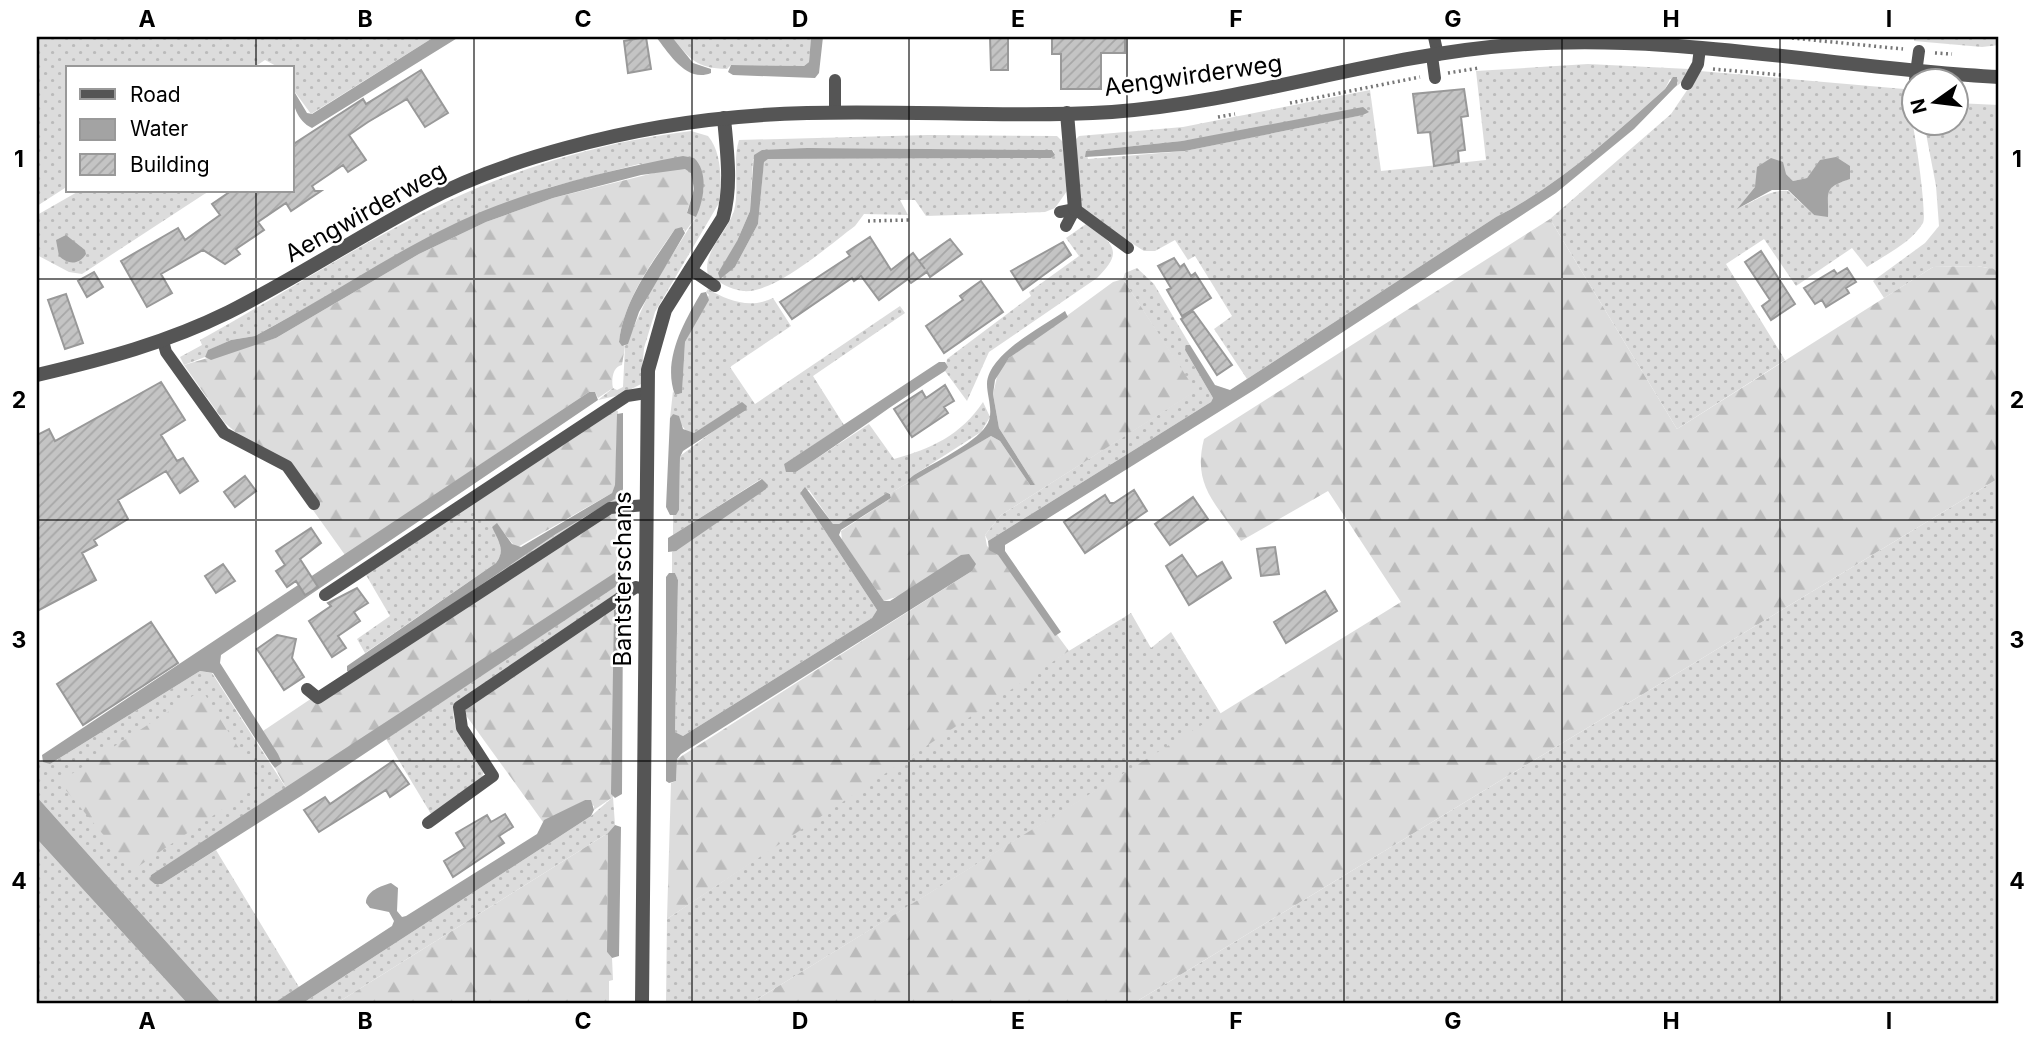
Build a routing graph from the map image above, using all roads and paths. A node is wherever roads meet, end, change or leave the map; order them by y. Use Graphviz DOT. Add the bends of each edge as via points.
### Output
graph roads {
  1 [pos="1434,37"];
  2 [pos="1781,37"];
  3 [pos="1707,45"];
  4 [pos="1919,51"];
  5 [pos="1959,55"];
  6 [pos="1435,56"];
  7 [pos="1916,66"];
  8 [pos="1489,67"];
  9 [pos="1697,67"];
  10 [pos="1899,73"];
  11 [pos="1435,76"];
  12 [pos="1787,76"];
  13 [pos="1969,76"];
  14 [pos="1999,77"];
  15 [pos="835,80"];
  16 [pos="1687,84"];
  17 [pos="1286,104"];
  18 [pos="1247,112"];
  19 [pos="835,113"];
  20 [pos="1068,113"];
  21 [pos="724,118"];
  22 [pos="1208,119"];
  23 [pos="1067,210"];
  24 [pos="911,220"];
  25 [pos="868,221"];
  26 [pos="1066,226"];
  27 [pos="1122,247"];
  28 [pos="690,269"];
  29 [pos="715,286"];
  30 [pos="163,341"];
  31 [pos="37,375"];
  32 [pos="646,393"];
  33 [pos="314,504"];
  34 [pos="646,505"];
  35 [pos="645,589"];
  36 [pos="325,594"];
  37 [pos="307,689"];
  38 [pos="428,823"];
  39 [pos="642,1003"];
  1 -- 6 [label="lane"];
  2 -- 4 [label="path"];
  3 -- 6 [label="street, Aengwirderweg" via="1562,42"];
  3 -- 9 [label="lane"];
  3 -- 10 [label="street, Aengwirderweg"];
  4 -- 5 [label="path"];
  4 -- 7 [label="lane"];
  6 -- 11 [label="lane"];
  6 -- 20 [label="street, Aengwirderweg" via="1187,103"];
  8 -- 11 [label="path, Aengwirderweg"];
  9 -- 12 [label="path"];
  9 -- 16 [label="lane"];
  11 -- 17 [label="path, Aengwirderweg"];
  13 -- 14 [label="street, Aengwirderweg"];
  15 -- 19 [label="lane"];
  18 -- 22 [label="path, Aengwirderweg"];
  19 -- 20 [label="street, Aengwirderweg"];
  19 -- 21 [label="street, Aengwirderweg"];
  20 -- 23 [label="street"];
  21 -- 28 [label="street, Bantsterschans" via="729,176 723,218"];
  21 -- 30 [label="street, Aengwirderweg" via="620,134 485,175 428,199 280,285"];
  23 -- 26 [label="lane"];
  23 -- 27 [label="lane"];
  24 -- 25 [label="path"];
  28 -- 29 [label="lane"];
  28 -- 32 [label="street, Bantsterschans" via="657,331"];
  30 -- 31 [label="street, Aengwirderweg"];
  30 -- 33 [label="lane" via="166,352 224,433 287,466"];
  32 -- 34 [label="street, Bantsterschans"];
  32 -- 36 [label="lane" via="627,396"];
  34 -- 35 [label="street, Bantsterschans"];
  34 -- 37 [label="lane" via="610,508 318,698"];
  35 -- 38 [label="lane" via="636,587 459,707 462,728 493,776"];
  35 -- 39 [label="street, Bantsterschans"];
}
